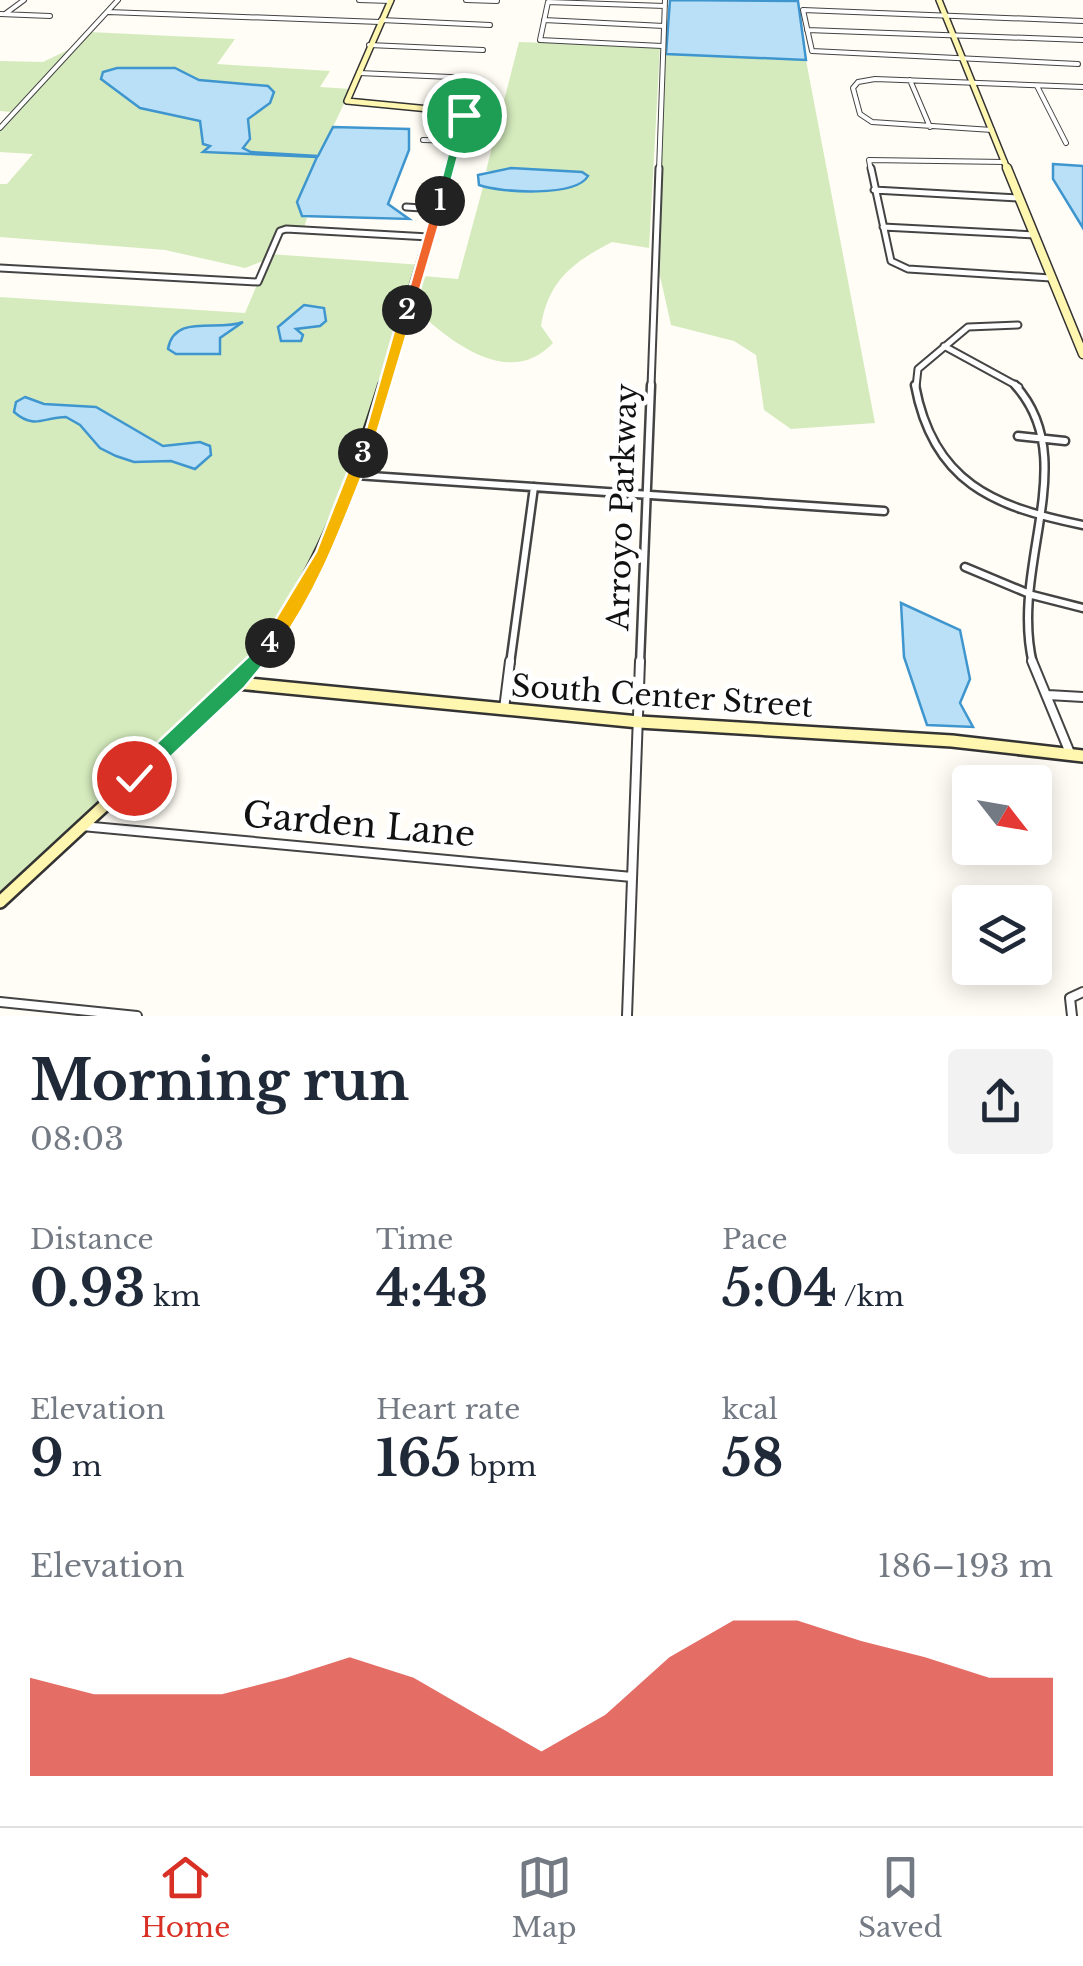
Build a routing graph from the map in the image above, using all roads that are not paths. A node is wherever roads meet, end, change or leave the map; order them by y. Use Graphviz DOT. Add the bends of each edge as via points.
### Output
graph roads {
  1 [pos="24,0"];
  2 [pos="118,0"];
  3 [pos="359,0"];
  4 [pos="466,0"];
  5 [pos="939,0"];
  6 [pos="391,1"];
  7 [pos="497,2"];
  8 [pos="548,2"];
  9 [pos="665,3"];
  10 [pos="108,12"];
  11 [pos="1,16"];
  12 [pos="50,16"];
  13 [pos="946,16"];
  14 [pos="544,20"];
  15 [pos="381,21"];
  16 [pos="1083,21"];
  17 [pos="490,25"];
  18 [pos="664,26"];
  19 [pos="807,30"];
  20 [pos="954,35"];
  21 [pos="1083,40"];
  22 [pos="369,45"];
  23 [pos="662,46"];
  24 [pos="483,50"];
  25 [pos="963,56"];
  26 [pos="1078,64"];
  27 [pos="360,73"];
  28 [pos="473,78"];
  29 [pos="910,80"];
  30 [pos="973,82"];
  31 [pos="1036,85"];
  32 [pos="1083,87"];
  33 [pos="930,127"];
  34 [pos="0,128"];
  35 [pos="992,130"];
  36 [pos="423,140"];
  37 [pos="458,142"];
  38 [pos="1066,143"];
  39 [pos="1005,162"];
  40 [pos="874,190"];
  41 [pos="1020,198"];
  42 [pos="406,207"];
  43 [pos="437,209"];
  44 [pos="883,227"];
  45 [pos="1035,235"];
  46 [pos="429,237"];
  47 [pos="0,268"];
  48 [pos="1051,278"];
  49 [pos="1018,325"];
  50 [pos="1080,340"];
  51 [pos="944,346"];
  52 [pos="1083,354"];
  53 [pos="1040,403"];
  54 [pos="1018,436"];
  55 [pos="1068,453"];
  56 [pos="356,475"];
  57 [pos="534,487"];
  58 [pos="644,495"];
  59 [pos="1057,502"];
  60 [pos="884,511"];
  61 [pos="1052,518"];
  62 [pos="1083,525"];
  63 [pos="966,566"];
  64 [pos="1032,595"];
  65 [pos="1083,608"];
  66 [pos="237,682"];
  67 [pos="1048,694"];
  68 [pos="1083,697"];
  69 [pos="504,710"];
  70 [pos="639,722"];
  71 [pos="1077,756"];
  72 [pos="81,826"];
  73 [pos="632,877"];
  74 [pos="0,902"];
  75 [pos="1083,992"];
  76 [pos="0,1002"];
  77 [pos="137,1016"];
  78 [pos="627,1016"];
  79 [pos="1072,1016"];
  1 -- 11 [label="street"];
  2 -- 10 [label="street"];
  3 -- 6 [label="street"];
  4 -- 7 [label="street"];
  5 -- 13 [label="street"];
  6 -- 15 [label="street"];
  8 -- 9 [label="street"];
  8 -- 14 [label="street"];
  9 -- 18 [label="street, Arroyo Parkway"];
  10 -- 15 [label="street"];
  10 -- 34 [label="street"];
  11 -- 12 [label="street"];
  13 -- 16 [label="street"];
  13 -- 19 [label="street" via="803,10"];
  13 -- 20 [label="street"];
  14 -- 18 [label="street"];
  14 -- 23 [label="street" via="540,40"];
  15 -- 17 [label="street"];
  15 -- 22 [label="street"];
  18 -- 23 [label="street, Arroyo Parkway"];
  19 -- 20 [label="street"];
  19 -- 25 [label="street" via="812,51"];
  20 -- 21 [label="street"];
  20 -- 25 [label="street"];
  22 -- 24 [label="street"];
  22 -- 27 [label="street"];
  23 -- 58 [label="street, Arroyo Parkway"];
  25 -- 26 [label="street"];
  25 -- 30 [label="street"];
  27 -- 28 [label="street"];
  27 -- 37 [label="street" via="347,99 453,109 465,120"];
  29 -- 30 [label="street"];
  29 -- 33 [label="street"];
  29 -- 33 [label="street" via="858,82 853,88 860,114 880,124"];
  30 -- 31 [label="street"];
  30 -- 35 [label="street"];
  31 -- 32 [label="street"];
  31 -- 38 [label="street"];
  33 -- 35 [label="street"];
  35 -- 39 [label="street"];
  36 -- 37 [label="street"];
  37 -- 43 [label="street"];
  39 -- 40 [label="street" via="872,157"];
  39 -- 41 [label="street"];
  40 -- 41 [label="street"];
  40 -- 44 [label="street"];
  41 -- 45 [label="street"];
  42 -- 43 [label="street"];
  43 -- 46 [label="street"];
  44 -- 45 [label="street"];
  44 -- 48 [label="street" via="899,268"];
  45 -- 48 [label="street"];
  46 -- 47 [label="street" via="280,231 258,282"];
  46 -- 56 [label="street"];
  48 -- 50 [label="street"];
  49 -- 51 [label="street" via="976,324"];
  50 -- 52 [label="street"];
  51 -- 53 [label="street"];
  51 -- 61 [label="street" via="918,369 915,383 936,451 970,484"];
  54 -- 55 [label="street" via="1064,437"];
  56 -- 57 [label="street"];
  56 -- 66 [label="street" via="292,612"];
  57 -- 58 [label="street"];
  57 -- 69 [label="street"];
  58 -- 60 [label="street"];
  58 -- 70 [label="street, Arroyo Parkway"];
  59 -- 61 [label="street"];
  61 -- 62 [label="street"];
  61 -- 64 [label="street"];
  63 -- 64 [label="street"];
  64 -- 65 [label="street"];
  64 -- 67 [label="street" via="1027,639"];
  66 -- 69 [label="street, South Center Street"];
  66 -- 72 [label="street"];
  67 -- 68 [label="street"];
  67 -- 71 [label="street"];
  69 -- 70 [label="street, South Center Street"];
  70 -- 71 [label="street, South Center Street" via="952,741"];
  70 -- 73 [label="street, Arroyo Parkway"];
  72 -- 73 [label="street, Garden Lane"];
  72 -- 74 [label="street"];
  73 -- 78 [label="street, Arroyo Parkway"];
  75 -- 79 [label="street" via="1070,998"];
  76 -- 77 [label="street"];
}
